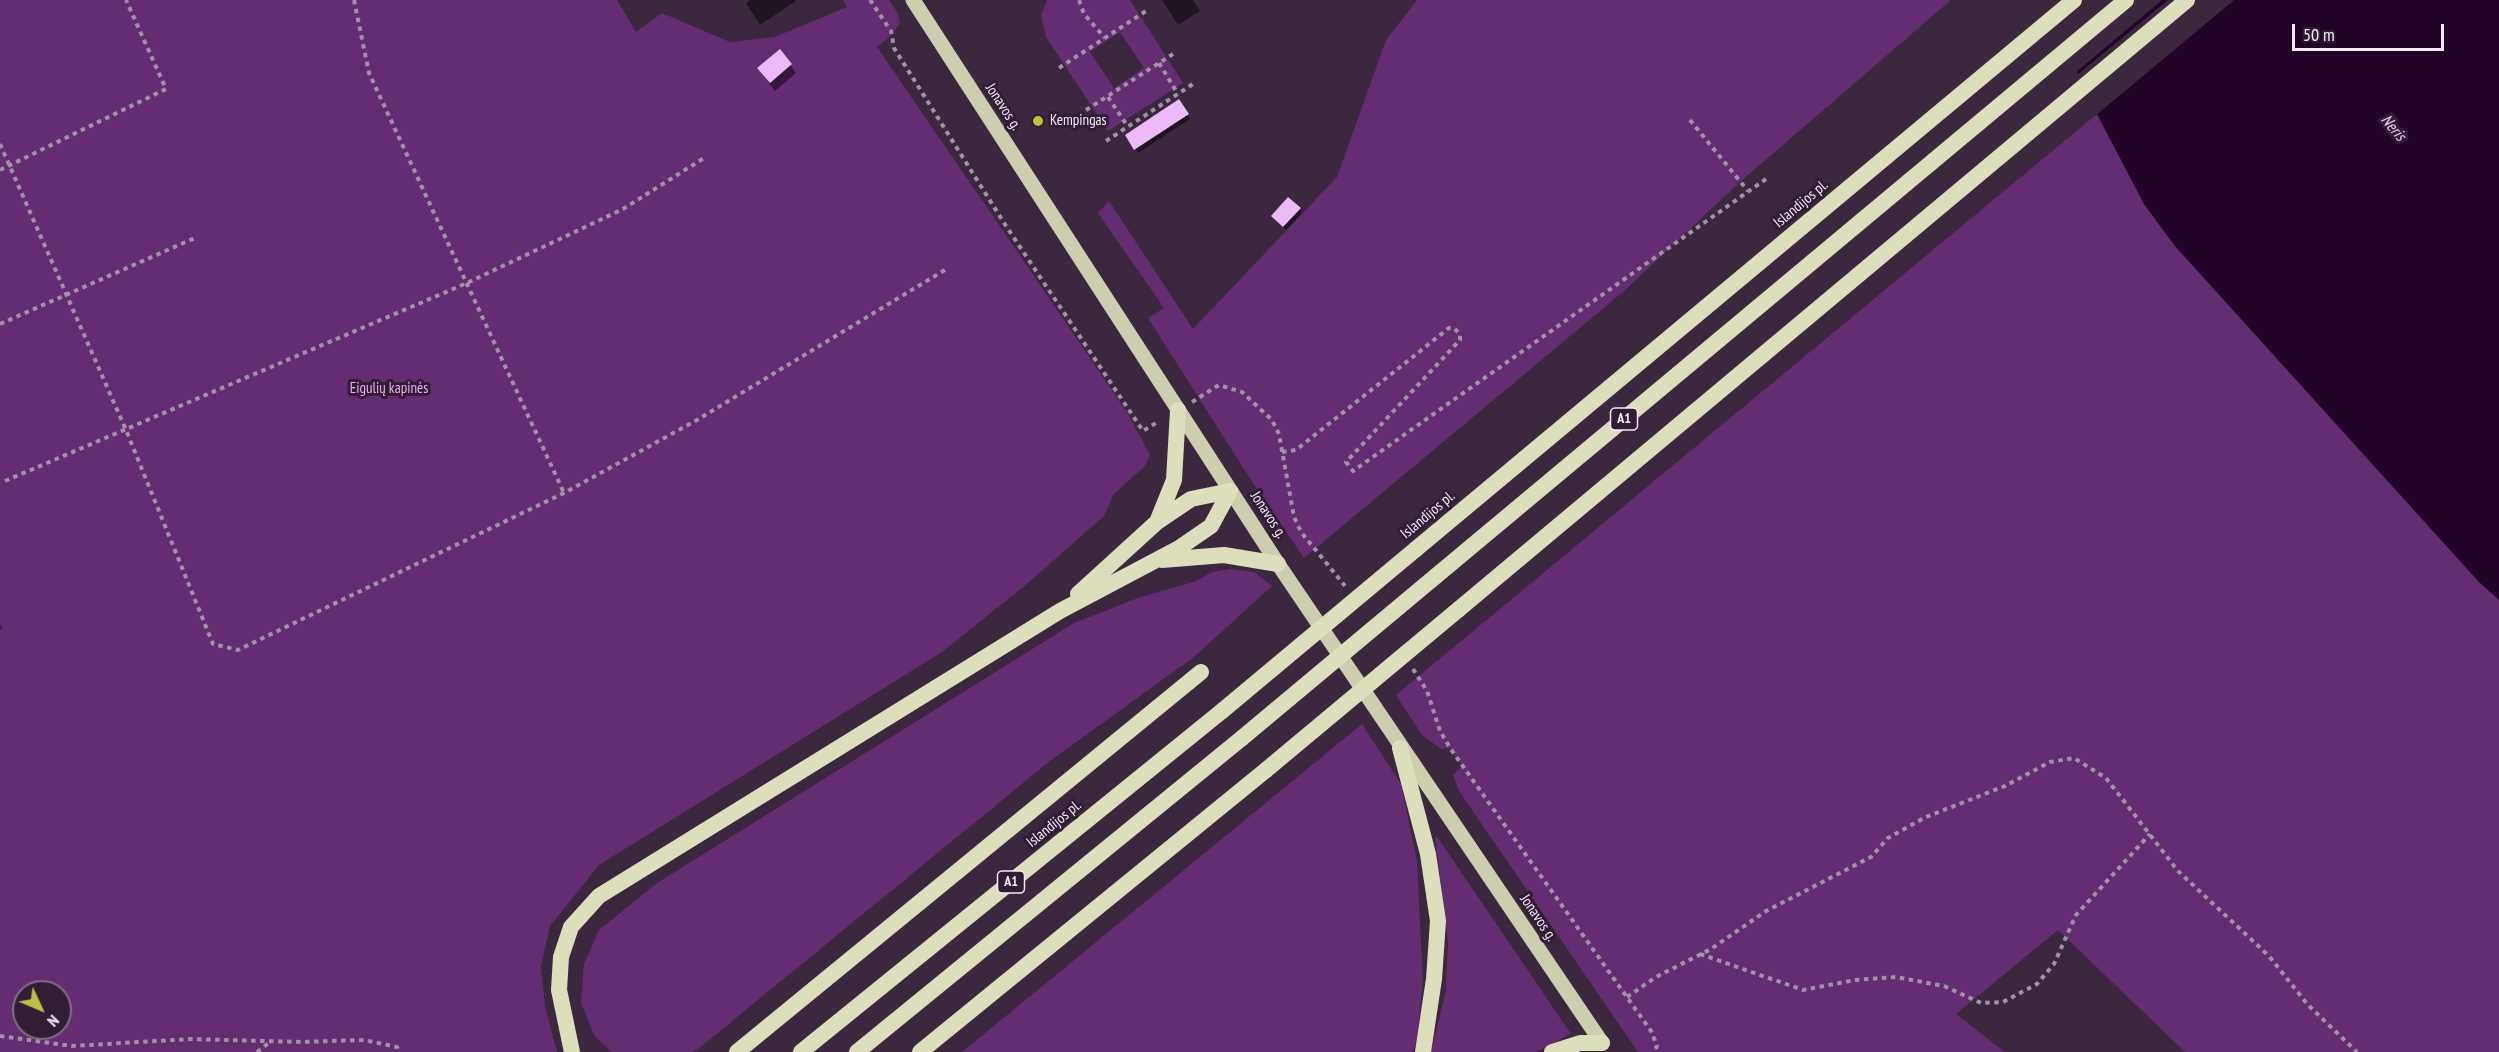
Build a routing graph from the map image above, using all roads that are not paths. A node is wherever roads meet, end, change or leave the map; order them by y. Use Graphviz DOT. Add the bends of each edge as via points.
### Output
graph roads {
  1 [pos="913,0"];
  2 [pos="2074,0"];
  3 [pos="2126,0"];
  4 [pos="2187,0"];
  5 [pos="1178,410"];
  6 [pos="1230,491"];
  7 [pos="1157,522"];
  8 [pos="1158,560"];
  9 [pos="1278,564"];
  10 [pos="1060,611"];
  11 [pos="1201,672"];
  12 [pos="1400,747"];
  13 [pos="569,1034"];
  14 [pos="1599,1048"];
  15 [pos="572,1052"];
  16 [pos="582,1052"];
  17 [pos="738,1052"];
  18 [pos="801,1052"];
  19 [pos="857,1052"];
  20 [pos="920,1052"];
  21 [pos="1423,1052"];
  22 [pos="1552,1052"];
  1 -- 5 [label="main road, Jonavos g."];
  2 -- 18 [label="highway, Islandijos pl. / A1, bridge" via="1222,711"];
  3 -- 19 [label="highway, A1, bridge" via="1242,738"];
  4 -- 20 [label="highway, bridge" via="1266,770"];
  5 -- 6 [label="main road, Jonavos g."];
  5 -- 7 [label="highway" via="1174,480"];
  6 -- 7 [label="highway" via="1191,499"];
  6 -- 8 [label="highway" via="1211,526"];
  6 -- 9 [label="main road, Jonavos g."];
  7 -- 10 [label="highway"];
  8 -- 9 [label="highway" via="1224,555"];
  8 -- 10 [label="highway"];
  9 -- 12 [label="main road, Jonavos g."];
  10 -- 13 [label="highway" via="599,896 571,927 561,957 559,990"];
  11 -- 17 [label="highway"];
  12 -- 14 [label="main road, Jonavos g."];
  12 -- 21 [label="highway" via="1428,854 1438,921"];
  13 -- 15 [label="highway"];
  13 -- 16 [label="highway"];
  14 -- 22 [label="highway" via="1580,1043"];
}
